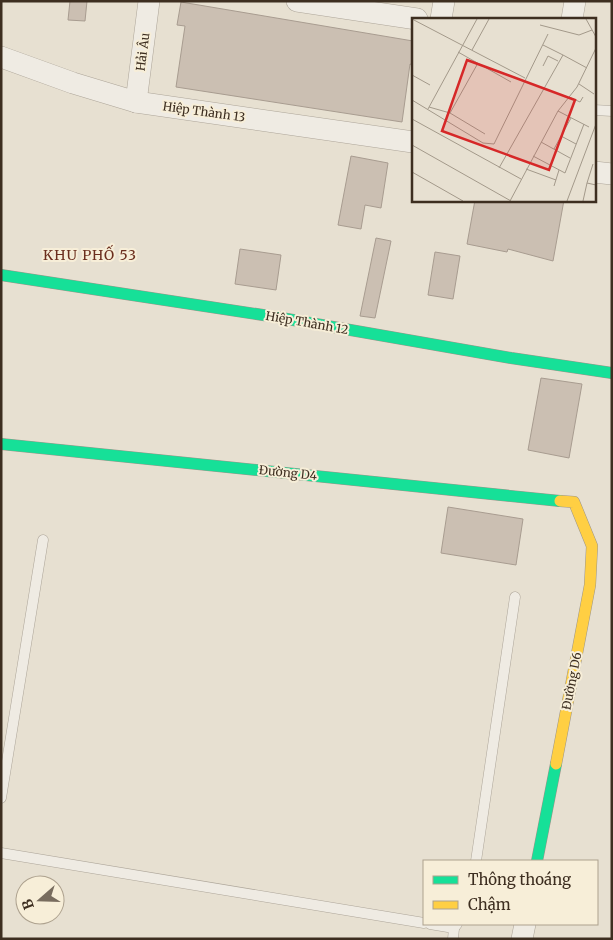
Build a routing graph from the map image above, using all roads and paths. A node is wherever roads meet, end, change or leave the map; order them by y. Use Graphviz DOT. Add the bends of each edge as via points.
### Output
graph roads {
  1 [pos="149,1"];
  2 [pos="297,1"];
  3 [pos="444,1"];
  4 [pos="574,1"];
  5 [pos="324,3"];
  6 [pos="412,18"];
  7 [pos="441,18"];
  8 [pos="572,18"];
  9 [pos="1,57"];
  10 [pos="136,102"];
  11 [pos="596,110"];
  12 [pos="612,112"];
  13 [pos="412,142"];
  14 [pos="596,172"];
  15 [pos="612,174"];
  16 [pos="1,275"];
  17 [pos="612,373"];
  18 [pos="1,444"];
  19 [pos="574,502"];
  20 [pos="43,540"];
  21 [pos="515,597"];
  22 [pos="1,798"];
  23 [pos="1,853"];
  24 [pos="476,860"];
  25 [pos="537,860"];
  26 [pos="423,923"];
  27 [pos="442,925"];
  28 [pos="525,925"];
  29 [pos="455,926"];
  30 [pos="453,939"];
  31 [pos="522,939"];
  1 -- 10 [label="street, Hải Âu"];
  2 -- 5 [label="street"];
  3 -- 7 [label="street"];
  4 -- 8 [label="street"];
  5 -- 6 [label="street"];
  9 -- 10 [label="street, Hiệp Thành 13"];
  10 -- 13 [label="street, Hiệp Thành 13"];
  11 -- 12 [label="lane"];
  14 -- 15 [label="street"];
  16 -- 17 [label="street, Hiệp Thành 12"];
  18 -- 19 [label="street, Đường D4"];
  19 -- 25 [label="street, Đường D6" via="592,546 590,585"];
  20 -- 22 [label="lane"];
  21 -- 24 [label="lane"];
  23 -- 26 [label="lane"];
  27 -- 29 [label="lane"];
  28 -- 31 [label="street"];
  29 -- 30 [label="lane"];
}
